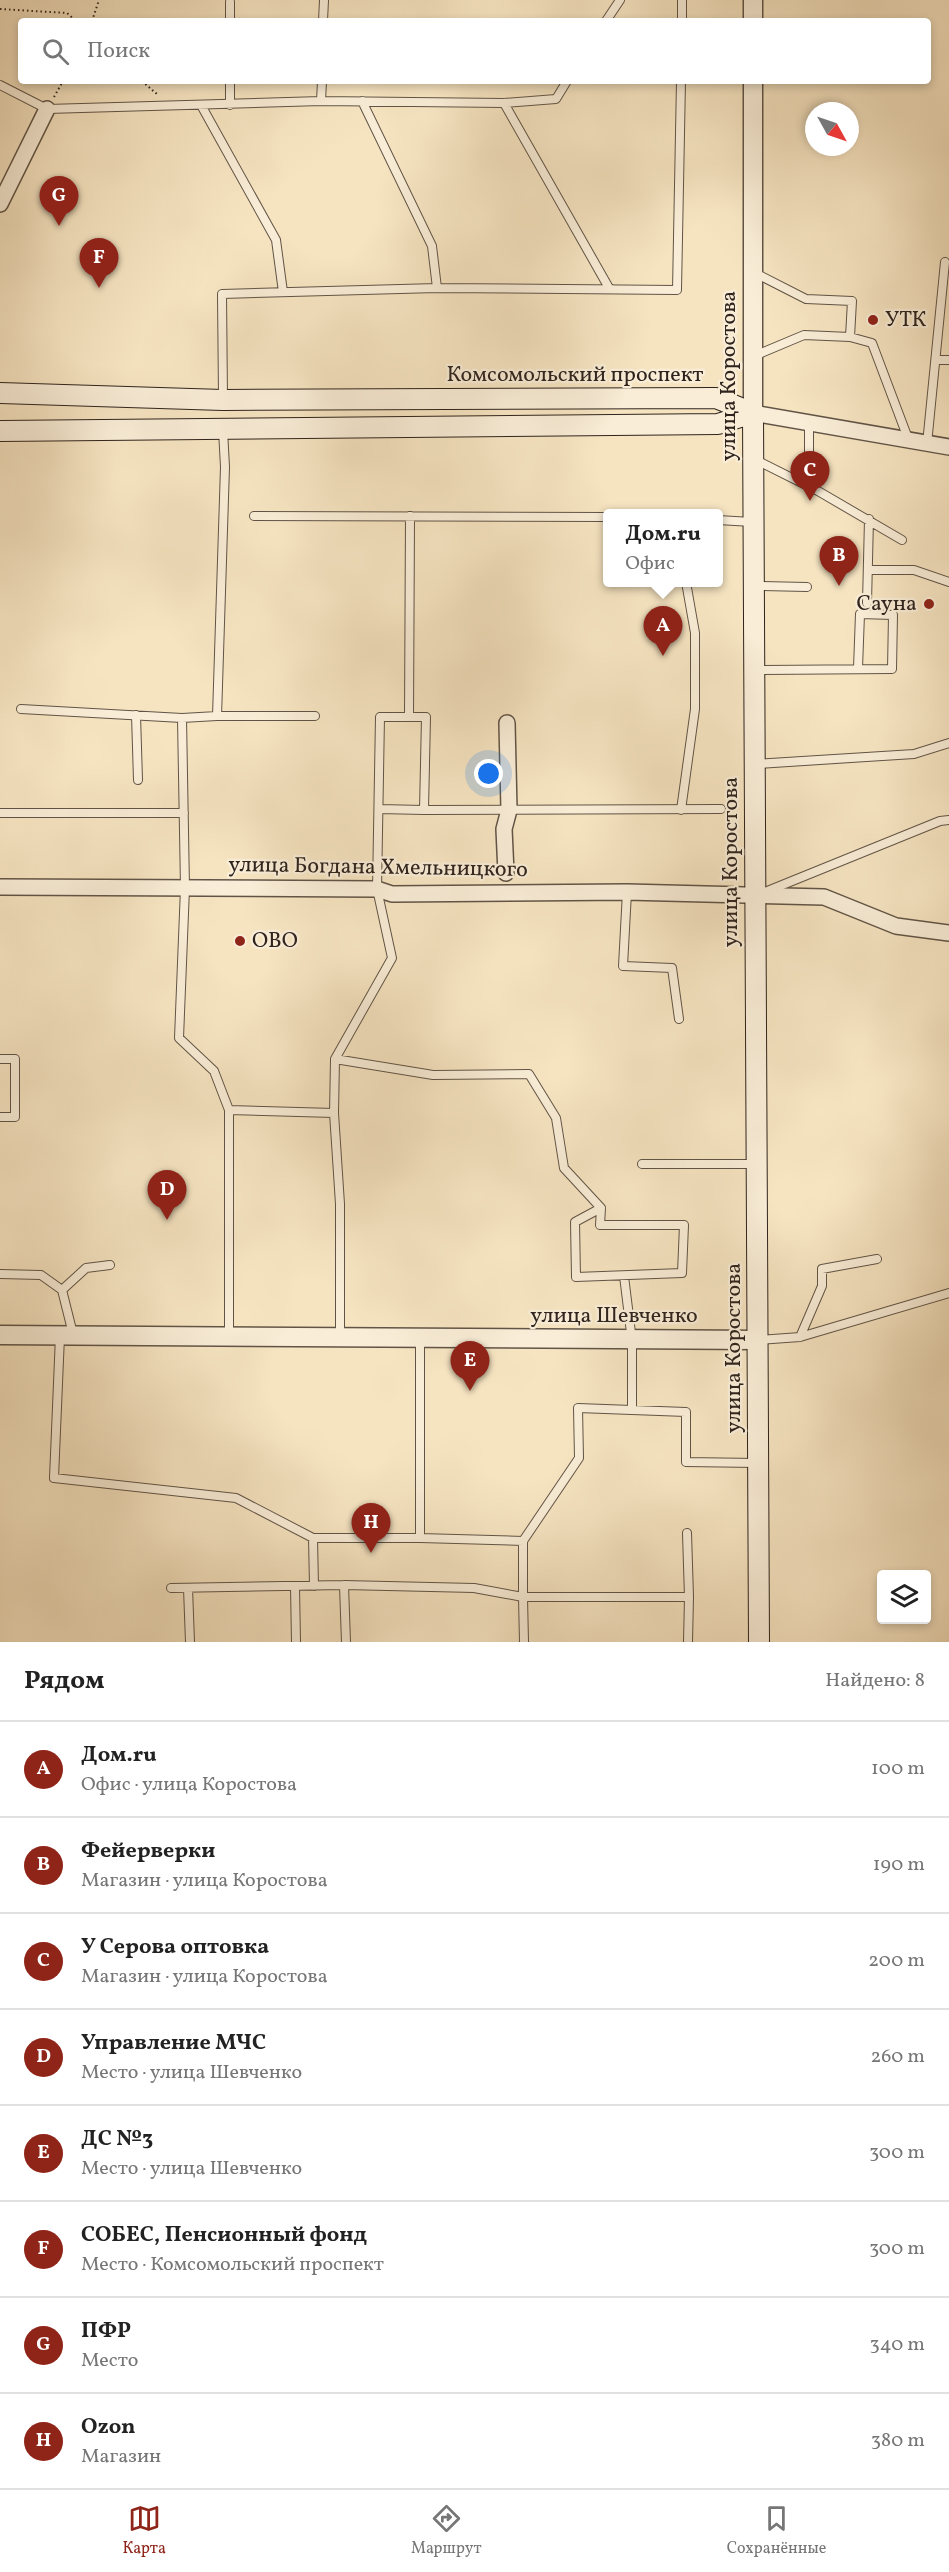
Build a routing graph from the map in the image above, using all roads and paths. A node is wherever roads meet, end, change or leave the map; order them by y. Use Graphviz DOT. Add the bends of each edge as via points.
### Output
graph roads {
  1 [pos="99,0"];
  2 [pos="324,0"];
  3 [pos="620,0"];
  4 [pos="682,0"];
  5 [pos="753,0"];
  6 [pos="230,2"];
  7 [pos="0,9"];
  8 [pos="73,18"];
  9 [pos="93,18"];
  10 [pos="230,18"];
  11 [pos="323,18"];
  12 [pos="608,18"];
  13 [pos="682,18"];
  14 [pos="753,18"];
  15 [pos="61,84"];
  16 [pos="145,84"];
  17 [pos="230,84"];
  18 [pos="322,84"];
  19 [pos="565,84"];
  20 [pos="681,84"];
  21 [pos="753,84"];
  22 [pos="0,85"];
  23 [pos="321,101"];
  24 [pos="362,101"];
  25 [pos="504,103"];
  26 [pos="201,105"];
  27 [pos="230,105"];
  28 [pos="170,106"];
  29 [pos="48,109"];
  30 [pos="0,204"];
  31 [pos="945,262"];
  32 [pos="753,272"];
  33 [pos="437,288"];
  34 [pos="609,288"];
  35 [pos="283,292"];
  36 [pos="850,337"];
  37 [pos="753,356"];
  38 [pos="936,360"];
  39 [pos="949,360"];
  40 [pos="0,393"];
  41 [pos="223,400"];
  42 [pos="753,413"];
  43 [pos="809,424"];
  44 [pos="223,430"];
  45 [pos="0,431"];
  46 [pos="909,441"];
  47 [pos="927,444"];
  48 [pos="949,447"];
  49 [pos="753,458"];
  50 [pos="808,487"];
  51 [pos="254,516"];
  52 [pos="410,516"];
  53 [pos="603,517"];
  54 [pos="723,519"];
  55 [pos="869,519"];
  56 [pos="754,522"];
  57 [pos="902,540"];
  58 [pos="868,570"];
  59 [pos="949,582"];
  60 [pos="754,585"];
  61 [pos="687,587"];
  62 [pos="807,587"];
  63 [pos="867,603"];
  64 [pos="858,668"];
  65 [pos="754,670"];
  66 [pos="21,709"];
  67 [pos="136,715"];
  68 [pos="217,716"];
  69 [pos="315,716"];
  70 [pos="409,717"];
  71 [pos="182,718"];
  72 [pos="507,723"];
  73 [pos="949,742"];
  74 [pos="755,764"];
  75 [pos="138,780"];
  76 [pos="379,809"];
  77 [pos="721,809"];
  78 [pos="424,810"];
  79 [pos="509,810"];
  80 [pos="681,810"];
  81 [pos="0,813"];
  82 [pos="184,813"];
  83 [pos="949,820"];
  84 [pos="506,873"];
  85 [pos="0,888"];
  86 [pos="185,888"];
  87 [pos="377,889"];
  88 [pos="627,892"];
  89 [pos="756,896"];
  90 [pos="949,933"];
  91 [pos="679,1019"];
  92 [pos="0,1059"];
  93 [pos="335,1059"];
  94 [pos="229,1110"];
  95 [pos="334,1113"];
  96 [pos="0,1117"];
  97 [pos="642,1164"];
  98 [pos="757,1164"];
  99 [pos="601,1208"];
  100 [pos="877,1259"];
  101 [pos="110,1265"];
  102 [pos="0,1274"];
  103 [pos="624,1276"];
  104 [pos="62,1290"];
  105 [pos="949,1293"];
  106 [pos="0,1335"];
  107 [pos="229,1335"];
  108 [pos="67,1336"];
  109 [pos="801,1336"];
  110 [pos="340,1338"];
  111 [pos="420,1338"];
  112 [pos="758,1340"];
  113 [pos="632,1341"];
  114 [pos="632,1410"];
  115 [pos="758,1463"];
  116 [pos="687,1533"];
  117 [pos="313,1538"];
  118 [pos="420,1538"];
  119 [pos="523,1541"];
  120 [pos="344,1585"];
  121 [pos="314,1586"];
  122 [pos="295,1587"];
  123 [pos="171,1588"];
  124 [pos="188,1588"];
  125 [pos="523,1597"];
  126 [pos="689,1597"];
  127 [pos="190,1642"];
  128 [pos="296,1642"];
  129 [pos="346,1642"];
  130 [pos="524,1642"];
  131 [pos="688,1642"];
  132 [pos="759,1642"];
  1 -- 9 [label="path"];
  2 -- 11 [label="lane"];
  3 -- 12 [label="lane"];
  4 -- 13 [label="lane"];
  5 -- 14 [label="street"];
  6 -- 10 [label="lane"];
  7 -- 8 [label="path" via="67,13"];
  15 -- 29 [label="path"];
  16 -- 28 [label="path"];
  17 -- 27 [label="lane"];
  18 -- 23 [label="lane"];
  19 -- 25 [label="lane" via="556,99"];
  20 -- 34 [label="lane" via="677,290"];
  21 -- 32 [label="street, улица Коростова"];
  22 -- 29 [label="lane"];
  23 -- 24 [label="lane"];
  23 -- 27 [label="lane"];
  24 -- 25 [label="lane"];
  24 -- 33 [label="lane" via="432,246"];
  25 -- 34 [label="lane"];
  26 -- 27 [label="lane"];
  26 -- 28 [label="lane"];
  26 -- 35 [label="lane" via="276,240"];
  28 -- 29 [label="lane"];
  29 -- 30 [label="street"];
  31 -- 38 [label="lane"];
  32 -- 36 [label="lane" via="806,299 852,301"];
  32 -- 37 [label="street, улица Коростова"];
  33 -- 34 [label="lane"];
  33 -- 35 [label="lane"];
  35 -- 41 [label="lane" via="222,294"];
  36 -- 37 [label="lane" via="804,334"];
  36 -- 46 [label="lane" via="872,343"];
  37 -- 42 [label="street, улица Коростова"];
  38 -- 39 [label="lane"];
  38 -- 47 [label="lane"];
  40 -- 41 [label="main road, Комсомольский проспект"];
  41 -- 42 [label="main road, Комсомольский проспект" via="716,398"];
  42 -- 43 [label="street"];
  42 -- 44 [label="main road" via="718,424"];
  42 -- 49 [label="main road, улица Коростова"];
  43 -- 46 [label="street"];
  43 -- 50 [label="lane"];
  44 -- 45 [label="main road"];
  44 -- 68 [label="lane"];
  46 -- 47 [label="street"];
  47 -- 48 [label="street"];
  49 -- 50 [label="lane"];
  49 -- 56 [label="main road, улица Коростова"];
  50 -- 55 [label="lane"];
  51 -- 52 [label="lane"];
  52 -- 53 [label="lane"];
  52 -- 70 [label="lane"];
  54 -- 56 [label="lane"];
  55 -- 57 [label="lane"];
  55 -- 58 [label="lane"];
  56 -- 60 [label="main road, улица Коростова"];
  58 -- 59 [label="lane" via="914,570"];
  58 -- 63 [label="lane"];
  60 -- 62 [label="lane"];
  60 -- 65 [label="main road, улица Коростова"];
  61 -- 80 [label="lane" via="695,633 695,709"];
  64 -- 64 [label="lane" via="892,669 893,615 860,614"];
  64 -- 65 [label="lane"];
  65 -- 74 [label="main road, улица Коростова"];
  66 -- 67 [label="lane"];
  67 -- 71 [label="lane"];
  67 -- 75 [label="lane"];
  68 -- 69 [label="lane"];
  68 -- 71 [label="lane"];
  70 -- 76 [label="lane" via="380,717"];
  70 -- 78 [label="lane" via="426,717"];
  71 -- 82 [label="lane"];
  72 -- 79 [label="street"];
  73 -- 74 [label="lane" via="914,754"];
  74 -- 89 [label="main road, улица Коростова"];
  76 -- 78 [label="lane"];
  76 -- 87 [label="lane"];
  77 -- 80 [label="lane"];
  78 -- 79 [label="lane"];
  79 -- 80 [label="lane"];
  79 -- 84 [label="street" via="504,829"];
  81 -- 82 [label="lane"];
  82 -- 86 [label="lane"];
  83 -- 89 [label="lane"];
  85 -- 86 [label="street, улица Богдана Хмельницкого"];
  86 -- 87 [label="street, улица Богдана Хмельницкого"];
  86 -- 94 [label="lane" via="179,1038 214,1071"];
  87 -- 88 [label="street, улица Богдана Хмельницкого" via="392,894"];
  87 -- 93 [label="lane" via="392,958"];
  88 -- 89 [label="street, улица Богдана Хмельницкого"];
  88 -- 91 [label="lane" via="623,966 672,968"];
  89 -- 90 [label="street, улица Богдана Хмельницкого" via="824,897 896,926"];
  89 -- 98 [label="main road, улица Коростова"];
  92 -- 96 [label="lane" via="15,1059 15,1117"];
  93 -- 95 [label="lane"];
  93 -- 99 [label="lane" via="433,1075 529,1074 556,1118 564,1168"];
  94 -- 95 [label="lane"];
  94 -- 107 [label="lane"];
  95 -- 110 [label="lane" via="340,1204"];
  97 -- 98 [label="lane"];
  98 -- 112 [label="main road, улица Коростова"];
  99 -- 103 [label="lane" via="575,1222 576,1277"];
  99 -- 103 [label="lane" via="600,1225 684,1225 682,1273"];
  100 -- 109 [label="lane" via="822,1269 822,1286"];
  101 -- 104 [label="lane" via="86,1268"];
  102 -- 104 [label="lane" via="41,1275"];
  103 -- 113 [label="lane"];
  104 -- 108 [label="lane"];
  105 -- 109 [label="lane"];
  106 -- 108 [label="street, улица Шевченко"];
  106 -- 112 [label="street, улица Шевченко"];
  107 -- 108 [label="street, улица Шевченко"];
  107 -- 110 [label="street, улица Шевченко"];
  108 -- 117 [label="lane" via="54,1478 236,1498"];
  109 -- 112 [label="lane"];
  110 -- 111 [label="street, улица Шевченко"];
  111 -- 113 [label="street, улица Шевченко"];
  111 -- 118 [label="lane"];
  112 -- 113 [label="street, улица Шевченко"];
  112 -- 115 [label="main road, улица Коростова"];
  113 -- 114 [label="lane"];
  114 -- 115 [label="lane" via="686,1412 686,1462"];
  114 -- 119 [label="lane" via="578,1408 579,1458"];
  115 -- 132 [label="main road, улица Коростова"];
  116 -- 126 [label="lane"];
  117 -- 118 [label="lane"];
  117 -- 121 [label="lane"];
  118 -- 119 [label="lane"];
  119 -- 125 [label="lane"];
  120 -- 121 [label="lane"];
  120 -- 125 [label="lane" via="474,1587"];
  120 -- 129 [label="lane"];
  121 -- 122 [label="lane"];
  122 -- 124 [label="lane"];
  122 -- 128 [label="lane"];
  123 -- 124 [label="lane"];
  124 -- 127 [label="lane"];
  125 -- 126 [label="lane"];
  125 -- 130 [label="lane"];
  126 -- 131 [label="lane"];
}
